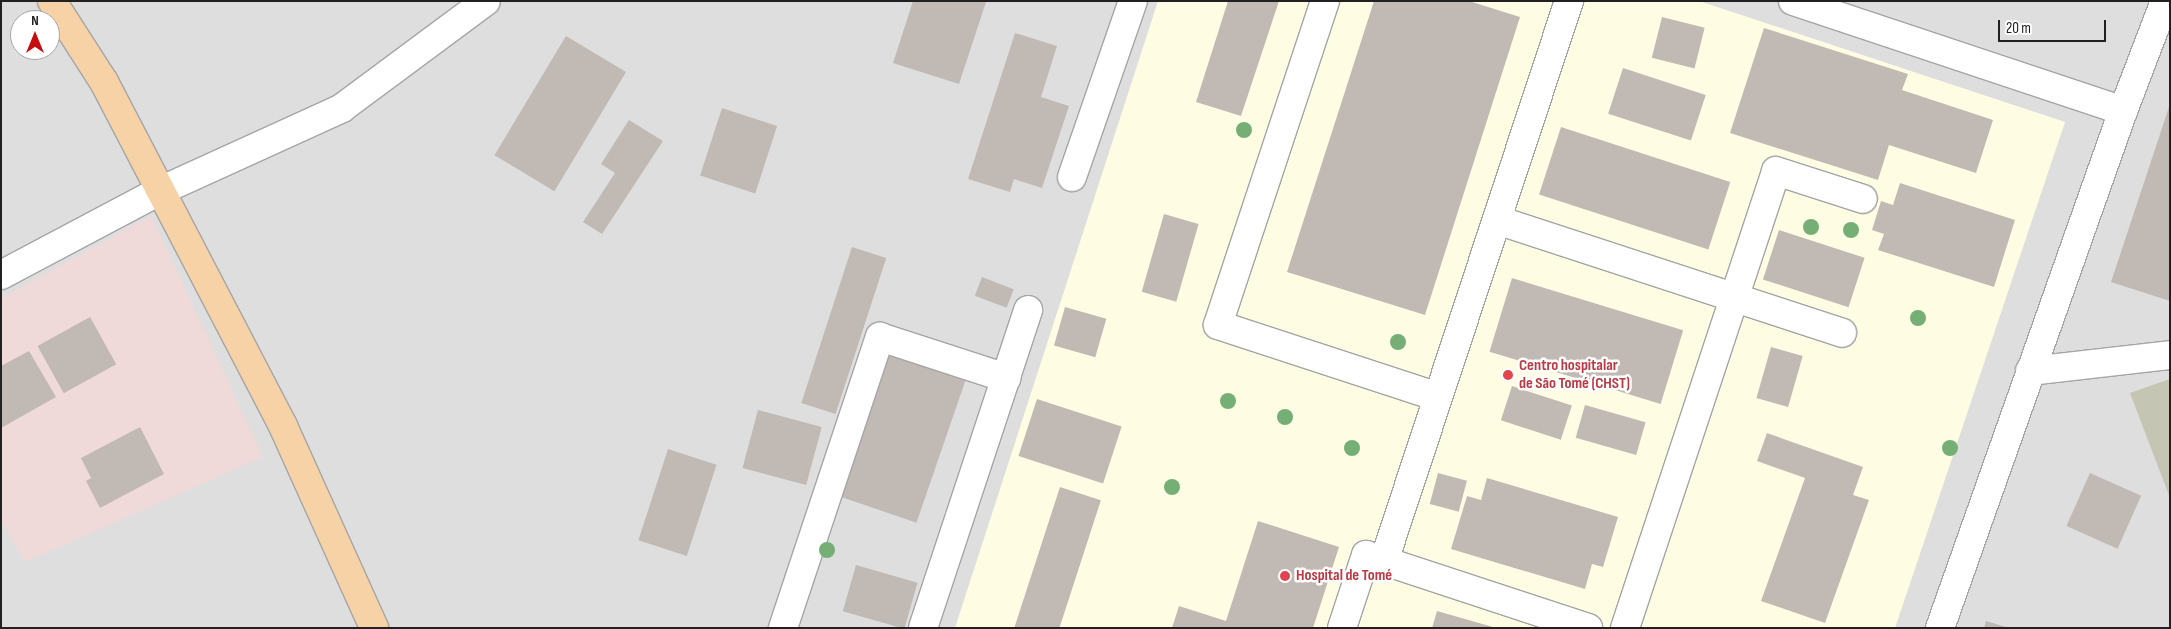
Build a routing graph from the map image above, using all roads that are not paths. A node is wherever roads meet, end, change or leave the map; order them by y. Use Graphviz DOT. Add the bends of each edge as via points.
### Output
graph roads {
  1 [pos="52,1"];
  2 [pos="486,1"];
  3 [pos="1133,1"];
  4 [pos="1325,1"];
  5 [pos="1569,1"];
  6 [pos="1793,1"];
  7 [pos="2165,1"];
  8 [pos="2123,111"];
  9 [pos="1072,177"];
  10 [pos="158,192"];
  11 [pos="1863,199"];
  12 [pos="1497,220"];
  13 [pos="1,275"];
  14 [pos="1734,298"];
  15 [pos="1028,310"];
  16 [pos="1842,333"];
  17 [pos="2170,355"];
  18 [pos="2030,371"];
  19 [pos="1006,378"];
  20 [pos="1438,397"];
  21 [pos="1384,561"];
  22 [pos="374,628"];
  23 [pos="783,628"];
  24 [pos="923,628"];
  25 [pos="1342,628"];
  26 [pos="1588,628"];
  27 [pos="1625,628"];
  28 [pos="1940,628"];
  1 -- 10 [label="main road" via="104,82"];
  2 -- 10 [label="street" via="342,108"];
  3 -- 9 [label="street"];
  4 -- 20 [label="street" via="1218,325"];
  5 -- 12 [label="street"];
  6 -- 8 [label="street"];
  7 -- 8 [label="street"];
  8 -- 18 [label="street"];
  10 -- 13 [label="street"];
  10 -- 22 [label="main road" via="283,426"];
  11 -- 14 [label="street" via="1776,171"];
  12 -- 14 [label="street"];
  12 -- 20 [label="street"];
  14 -- 16 [label="street"];
  14 -- 27 [label="street"];
  15 -- 19 [label="street"];
  17 -- 18 [label="street"];
  18 -- 28 [label="street"];
  19 -- 23 [label="street" via="880,337"];
  19 -- 24 [label="street"];
  20 -- 21 [label="street"];
  21 -- 25 [label="street" via="1366,555"];
  21 -- 26 [label="street"];
}
